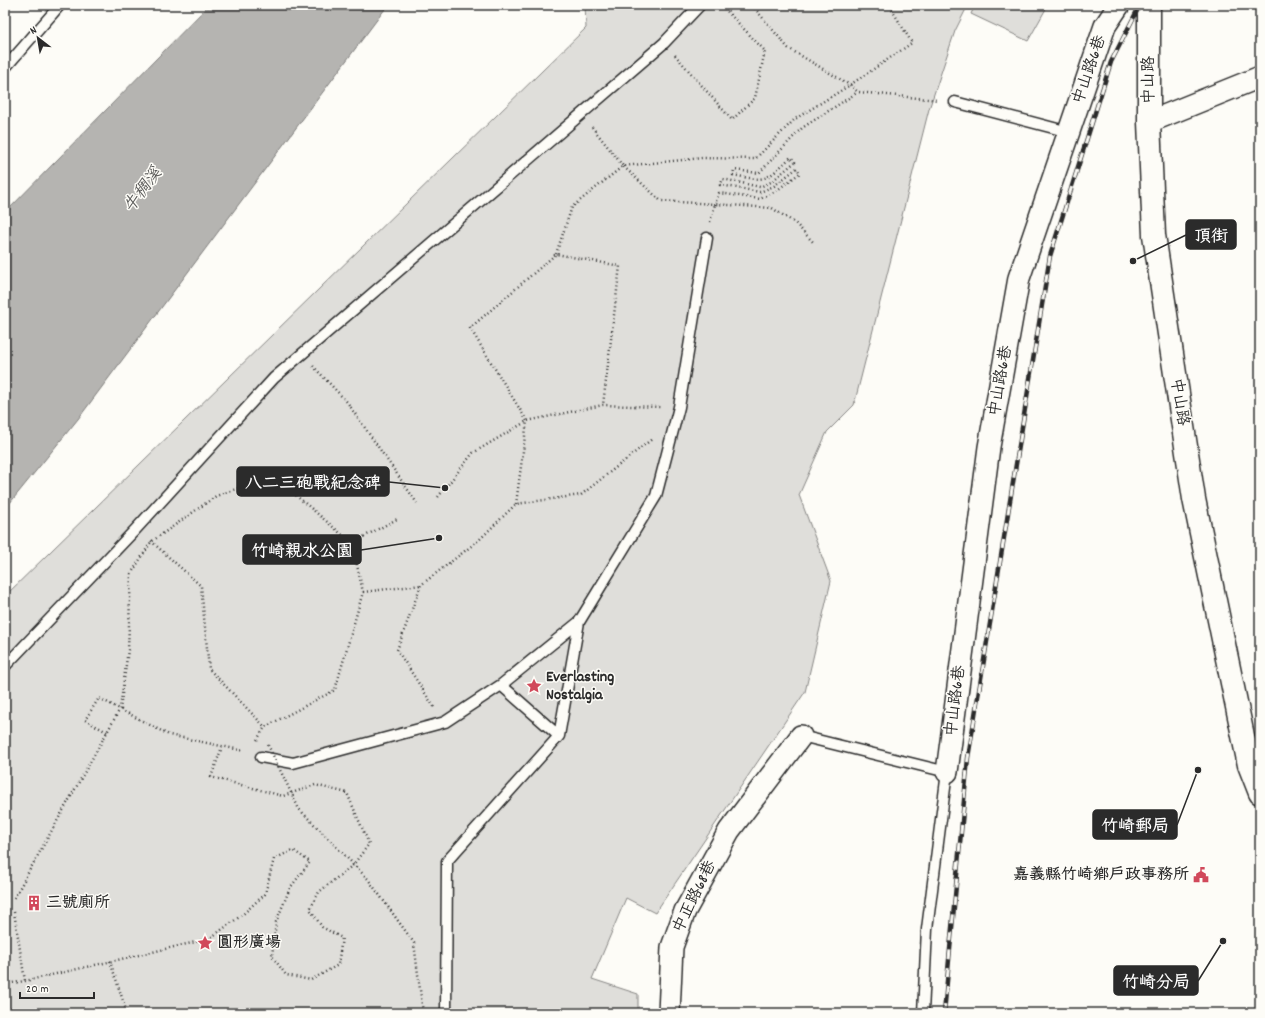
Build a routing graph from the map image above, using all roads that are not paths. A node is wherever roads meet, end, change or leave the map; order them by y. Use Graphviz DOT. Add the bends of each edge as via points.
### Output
graph roads {
  1 [pos="60,5"];
  2 [pos="700,5"];
  3 [pos="1119,5"];
  4 [pos="1150,5"];
  5 [pos="5,68"];
  6 [pos="1260,77"];
  7 [pos="955,102"];
  8 [pos="1149,122"];
  9 [pos="1069,132"];
  10 [pos="707,238"];
  11 [pos="579,622"];
  12 [pos="5,666"];
  13 [pos="501,684"];
  14 [pos="559,736"];
  15 [pos="801,736"];
  16 [pos="261,757"];
  17 [pos="947,772"];
  18 [pos="1260,793"];
  19 [pos="446,1013"];
  20 [pos="669,1013"];
  21 [pos="923,1013"];
  1 -- 5 [label="lane"];
  2 -- 12 [label="lane" via="664,43 274,378 135,530"];
  3 -- 9 [label="street, 中山路6巷" via="1105,26"];
  4 -- 8 [label="street, 中山路"];
  6 -- 8 [label="street"];
  7 -- 9 [label="lane"];
  8 -- 18 [label="street, 中山路" via="1154,235 1194,499 1249,765"];
  9 -- 17 [label="street, 中山路6巷" via="1019,278 990,447"];
  10 -- 11 [label="lane" via="679,407 656,496"];
  11 -- 13 [label="lane"];
  11 -- 14 [label="lane"];
  13 -- 14 [label="lane"];
  13 -- 16 [label="lane" via="445,722 293,763"];
  14 -- 19 [label="lane" via="447,860"];
  15 -- 17 [label="lane"];
  15 -- 20 [label="street, 中正路68巷" via="729,831 685,911 672,947"];
  17 -- 21 [label="lane, 中山路6巷" via="927,929"];
}
